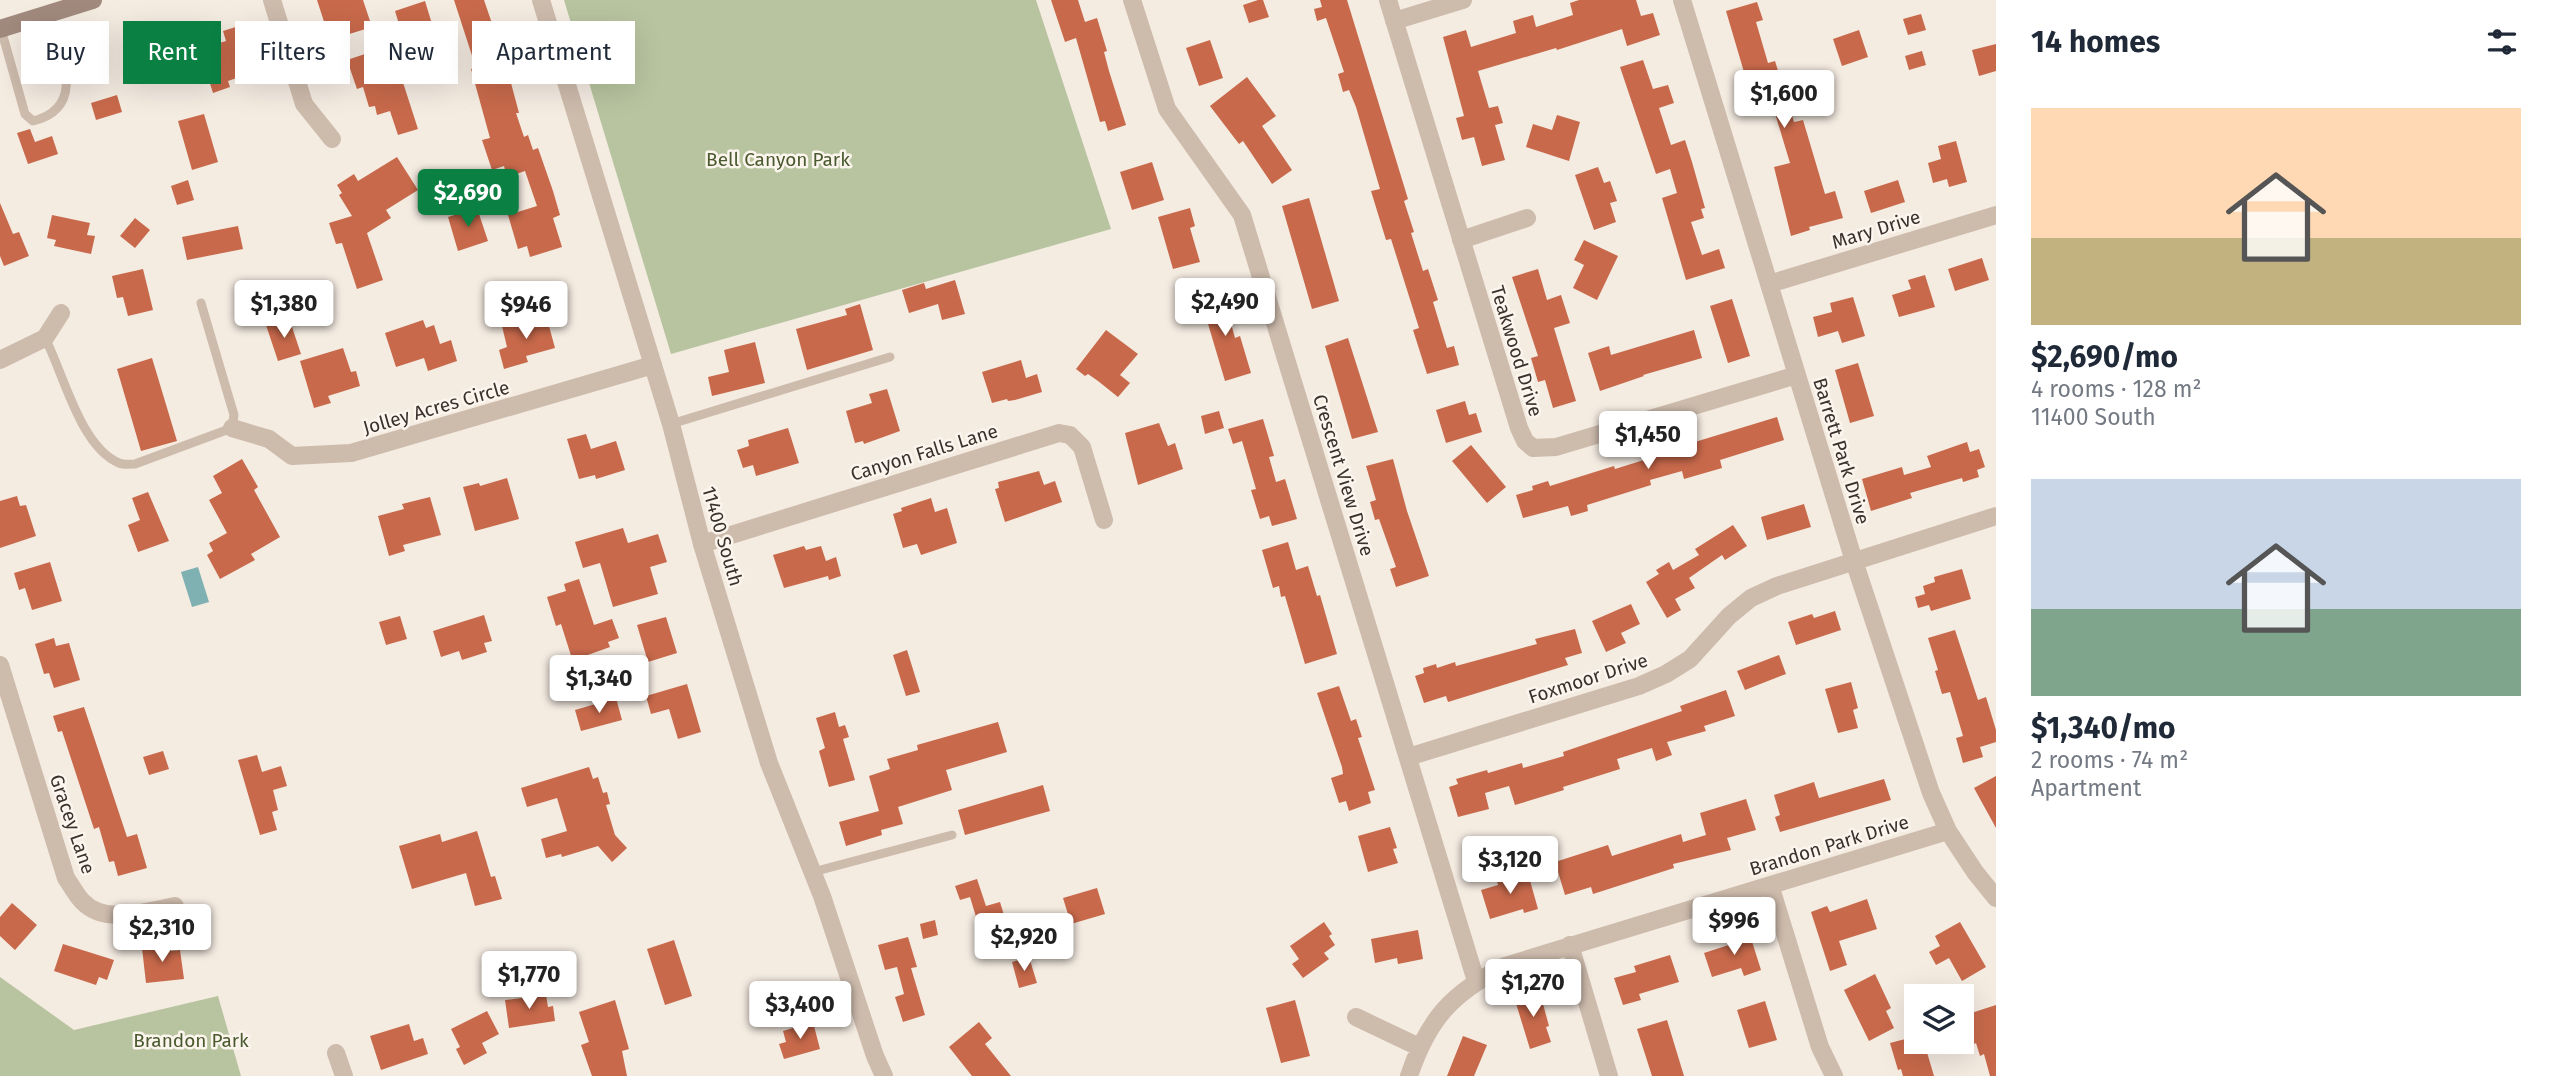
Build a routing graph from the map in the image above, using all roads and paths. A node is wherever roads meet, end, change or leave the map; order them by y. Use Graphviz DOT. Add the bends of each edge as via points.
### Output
graph roads {
  1 [pos="272,0"];
  2 [pos="541,0"];
  3 [pos="1132,0"];
  4 [pos="1388,0"];
  5 [pos="1463,0"];
  6 [pos="1682,0"];
  7 [pos="81,2"];
  8 [pos="48,14"];
  9 [pos="1394,21"];
  10 [pos="0,29"];
  11 [pos="332,139"];
  12 [pos="1996,215"];
  13 [pos="1527,218"];
  14 [pos="1461,240"];
  15 [pos="1769,284"];
  16 [pos="201,303"];
  17 [pos="61,313"];
  18 [pos="45,338"];
  19 [pos="890,357"];
  20 [pos="0,360"];
  21 [pos="653,365"];
  22 [pos="1797,375"];
  23 [pos="671,424"];
  24 [pos="232,428"];
  25 [pos="1996,516"];
  26 [pos="1104,520"];
  27 [pos="702,544"];
  28 [pos="1854,561"];
  29 [pos="0,665"];
  30 [pos="1408,757"];
  31 [pos="1948,831"];
  32 [pos="952,835"];
  33 [pos="813,872"];
  34 [pos="1770,885"];
  35 [pos="1996,898"];
  36 [pos="175,906"];
  37 [pos="1570,944"];
  38 [pos="1476,981"];
  39 [pos="1356,1017"];
  40 [pos="1419,1047"];
  41 [pos="336,1052"];
  42 [pos="344,1076"];
  43 [pos="884,1076"];
  44 [pos="1409,1076"];
  45 [pos="1609,1076"];
  46 [pos="1834,1076"];
  1 -- 11 [label="street" via="304,104"];
  2 -- 21 [label="street, 11400 South"];
  3 -- 30 [label="street, Crescent View Drive" via="1167,109 1242,215"];
  4 -- 9 [label="street, Teakwood Drive"];
  5 -- 9 [label="street"];
  6 -- 15 [label="street, Barrett Park Drive"];
  7 -- 8 [label="main road"];
  8 -- 10 [label="main road"];
  8 -- 10 [label="lane" via="65,65 67,93 61,106 45,118 33,121 25,114"];
  9 -- 14 [label="street, Teakwood Drive"];
  12 -- 15 [label="street, Mary Drive"];
  13 -- 14 [label="street"];
  14 -- 22 [label="street, Teakwood Drive" via="1519,428 1533,448 1556,447"];
  15 -- 22 [label="street, Barrett Park Drive"];
  16 -- 24 [label="lane" via="234,415"];
  17 -- 18 [label="street"];
  18 -- 20 [label="street"];
  18 -- 24 [label="lane" via="83,425 103,453 121,464 135,464"];
  19 -- 23 [label="lane"];
  21 -- 23 [label="street, 11400 South"];
  21 -- 24 [label="street, Jolley Acres Circle" via="351,453 292,456 269,439"];
  22 -- 28 [label="street, Barrett Park Drive"];
  23 -- 27 [label="street, 11400 South"];
  25 -- 28 [label="street, Foxmoor Drive"];
  26 -- 27 [label="street, Canyon Falls Lane" via="1082,447 1070,435 1059,433"];
  27 -- 33 [label="street, 11400 South" via="769,763"];
  28 -- 30 [label="street, Foxmoor Drive" via="1751,598 1690,659 1639,686"];
  28 -- 31 [label="street, Barrett Park Drive" via="1931,793"];
  29 -- 36 [label="street, Gracey Lane" via="66,878 82,902 109,915"];
  30 -- 38 [label="street, Crescent View Drive"];
  31 -- 34 [label="street, Brandon Park Drive"];
  31 -- 35 [label="street, Barrett Park Drive"];
  32 -- 33 [label="lane"];
  33 -- 43 [label="street, 11400 South"];
  34 -- 37 [label="street, Brandon Park Drive"];
  34 -- 46 [label="street" via="1820,1047"];
  37 -- 38 [label="street, Brandon Park Drive"];
  37 -- 45 [label="street"];
  38 -- 40 [label="street, Brandon Park Drive" via="1435,1021"];
  39 -- 40 [label="street"];
  40 -- 44 [label="street, Brandon Park Drive"];
  41 -- 42 [label="street"];
}
